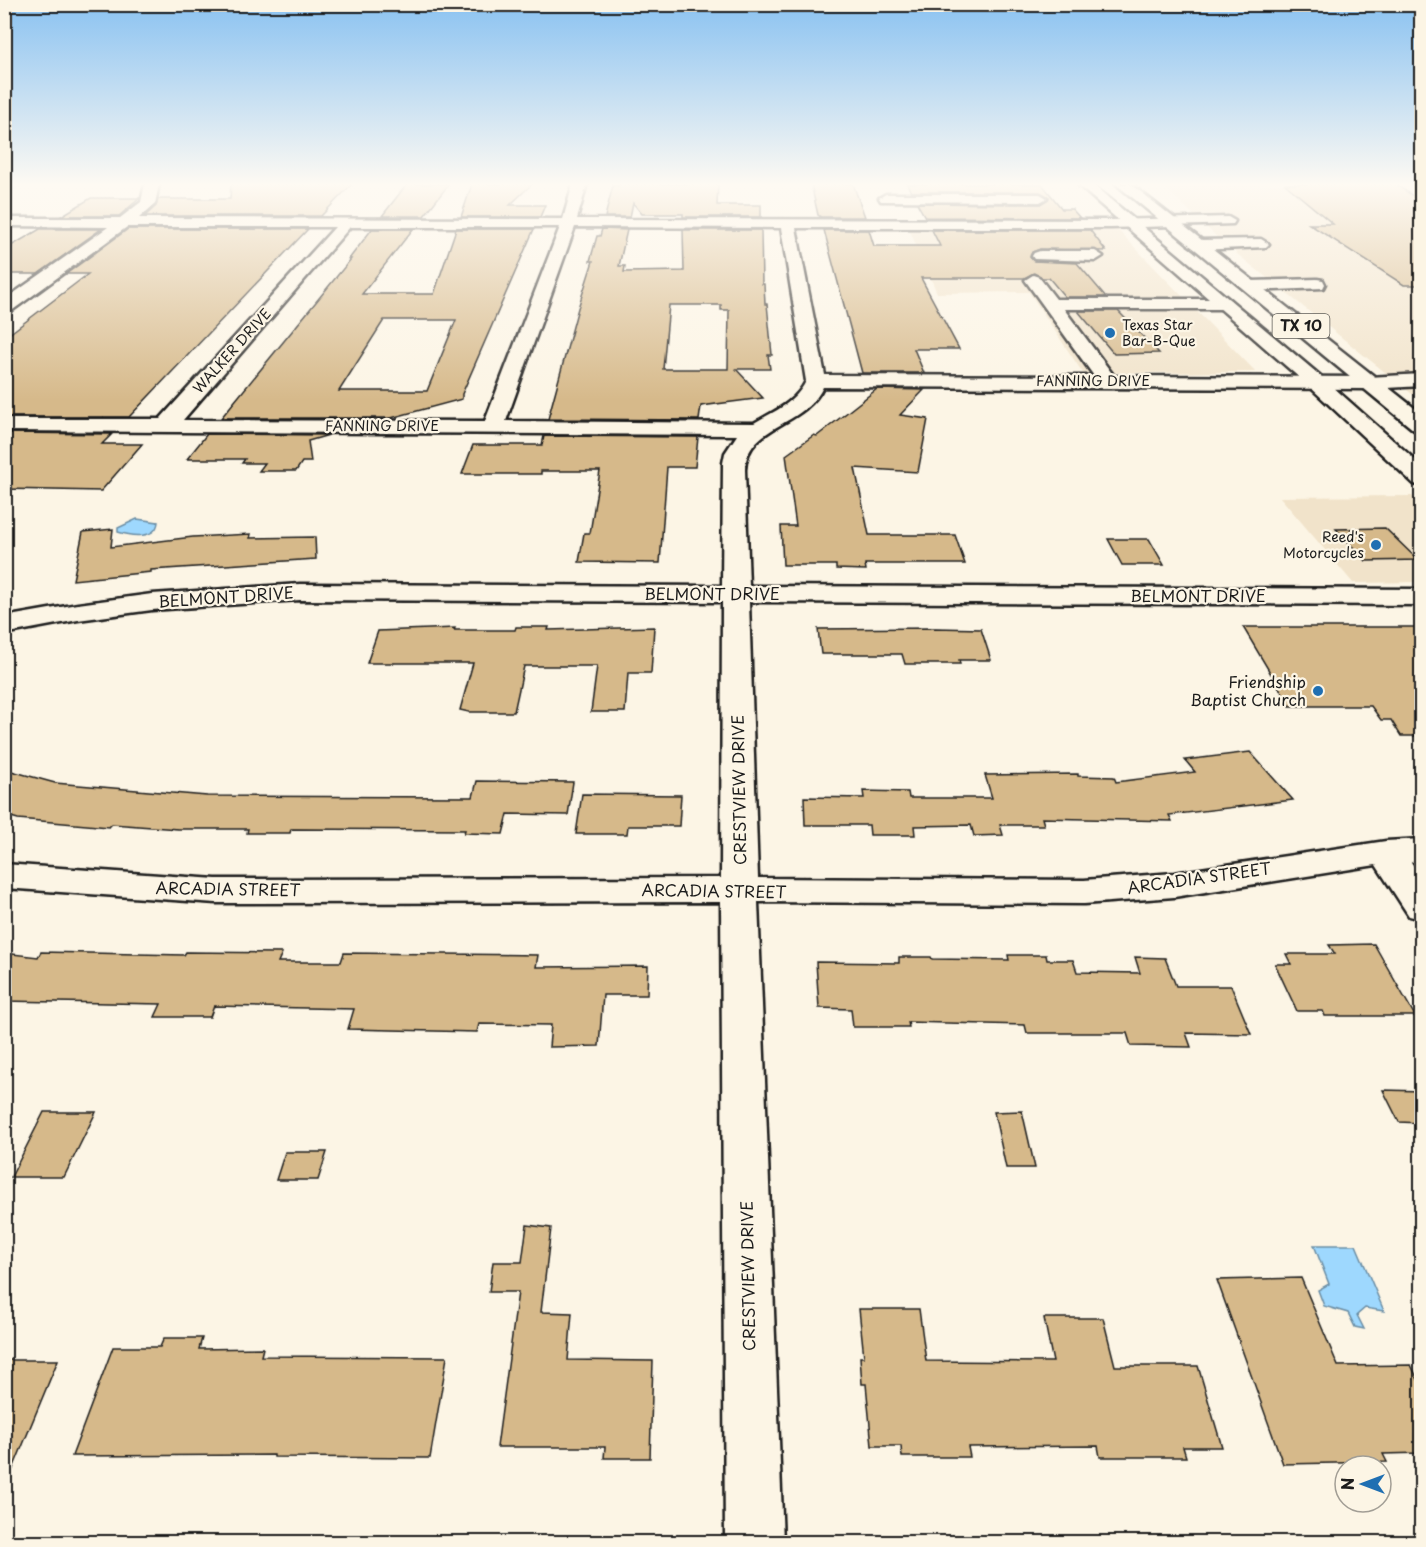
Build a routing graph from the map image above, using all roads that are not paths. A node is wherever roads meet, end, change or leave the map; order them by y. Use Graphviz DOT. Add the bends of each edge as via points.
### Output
graph roads {
  1 [pos="77,256"];
  2 [pos="317,256"];
  3 [pos="556,256"];
  4 [pos="794,256"];
  5 [pos="1170,256"];
  6 [pos="1212,256"];
  7 [pos="1033,280"];
  8 [pos="1317,284"];
  9 [pos="1250,286"];
  10 [pos="1051,304"];
  11 [pos="1224,304"];
  12 [pos="6,306"];
  13 [pos="1107,380"];
  14 [pos="1422,380"];
  15 [pos="816,381"];
  16 [pos="1316,382"];
  17 [pos="1370,383"];
  18 [pos="4,424"];
  19 [pos="1422,425"];
  20 [pos="166,426"];
  21 [pos="493,427"];
  22 [pos="759,429"];
  23 [pos="1422,479"];
  24 [pos="737,594"];
  25 [pos="1422,597"];
  26 [pos="4,626"];
  27 [pos="1404,851"];
  28 [pos="4,876"];
  29 [pos="740,891"];
  30 [pos="1422,907"];
  31 [pos="754,1542"];
  1 -- 12 [label="street"];
  2 -- 20 [label="street, WALKER DRIVE"];
  3 -- 21 [label="street"];
  4 -- 15 [label="street"];
  5 -- 11 [label="street, TX 10"];
  6 -- 9 [label="street, TX 10"];
  7 -- 10 [label="street"];
  8 -- 9 [label="street"];
  9 -- 17 [label="street, TX 10"];
  10 -- 11 [label="street"];
  10 -- 13 [label="street"];
  11 -- 16 [label="street, TX 10"];
  13 -- 15 [label="street, FANNING DRIVE"];
  13 -- 16 [label="street, FANNING DRIVE"];
  14 -- 17 [label="street, FANNING DRIVE"];
  15 -- 22 [label="street, CRESTVIEW DRIVE" via="800,406"];
  16 -- 17 [label="street, FANNING DRIVE"];
  16 -- 23 [label="street, TX 10"];
  17 -- 19 [label="street, TX 10"];
  18 -- 20 [label="street, FANNING DRIVE"];
  20 -- 21 [label="street, FANNING DRIVE"];
  21 -- 22 [label="street, FANNING DRIVE"];
  22 -- 24 [label="street, CRESTVIEW DRIVE" via="744,441 735,461"];
  24 -- 25 [label="street, BELMONT DRIVE"];
  24 -- 26 [label="street, BELMONT DRIVE" via="300,592 138,603"];
  24 -- 29 [label="street, CRESTVIEW DRIVE"];
  27 -- 29 [label="street, ARCADIA STREET" via="1174,885 1084,892"];
  27 -- 30 [label="street"];
  28 -- 29 [label="street, ARCADIA STREET" via="216,891"];
  29 -- 31 [label="street, CRESTVIEW DRIVE"];
}
